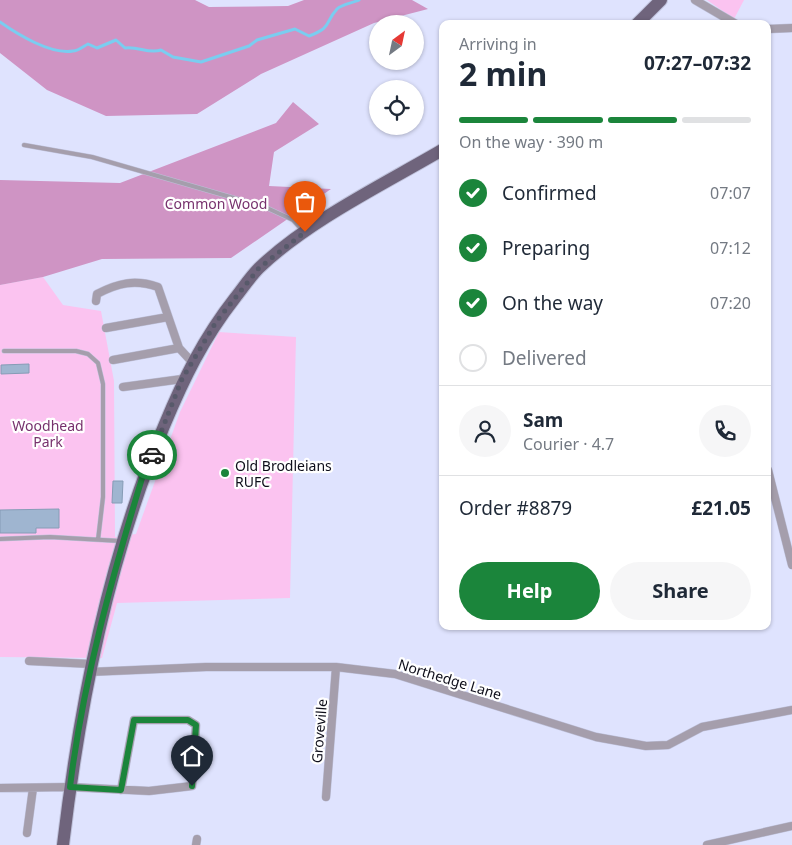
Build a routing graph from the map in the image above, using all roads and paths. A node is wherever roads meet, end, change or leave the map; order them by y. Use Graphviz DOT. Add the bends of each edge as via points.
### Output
graph roads {
  1 [pos="661,0"];
  2 [pos="695,0"];
  3 [pos="641,20"];
  4 [pos="729,20"];
  5 [pos="792,28"];
  6 [pos="771,29"];
  7 [pos="24,145"];
  8 [pos="439,152"];
  9 [pos="305,232"];
  10 [pos="96,301"];
  11 [pos="168,318"];
  12 [pos="106,328"];
  13 [pos="178,348"];
  14 [pos="4,351"];
  15 [pos="113,360"];
  16 [pos="192,362"];
  17 [pos="182,379"];
  18 [pos="123,387"];
  19 [pos="771,482"];
  20 [pos="0,539"];
  21 [pos="98,540"];
  22 [pos="123,542"];
  23 [pos="792,565"];
  24 [pos="28,661"];
  25 [pos="336,666"];
  26 [pos="90,668"];
  27 [pos="792,710"];
  28 [pos="70,787"];
  29 [pos="0,788"];
  30 [pos="33,788"];
  31 [pos="121,790"];
  32 [pos="326,797"];
  33 [pos="792,826"];
  34 [pos="27,833"];
  35 [pos="63,845"];
  36 [pos="707,845"];
  1 -- 3 [label="main road"];
  2 -- 4 [label="street"];
  5 -- 6 [label="street"];
  7 -- 9 [label="lane" via="92,157 265,207 293,220"];
  8 -- 9 [label="main road"];
  9 -- 16 [label="main road" via="259,268 216,322"];
  10 -- 11 [label="street" via="97,294 116,284 143,282 158,287"];
  11 -- 12 [label="street"];
  11 -- 13 [label="street"];
  13 -- 15 [label="street"];
  13 -- 16 [label="street"];
  14 -- 21 [label="lane" via="76,351 88,354 98,363 103,384 103,497"];
  16 -- 17 [label="main road"];
  17 -- 18 [label="street"];
  17 -- 22 [label="main road" via="143,475"];
  19 -- 23 [label="street"];
  20 -- 21 [label="lane" via="50,537"];
  21 -- 22 [label="lane"];
  22 -- 26 [label="main road"];
  24 -- 26 [label="street, Northedge Lane"];
  25 -- 26 [label="street, Northedge Lane"];
  25 -- 27 [label="street, Northedge Lane" via="395,674 596,737 646,746 668,746 702,727"];
  25 -- 32 [label="street, Groveville"];
  26 -- 28 [label="main road"];
  28 -- 30 [label="street"];
  28 -- 31 [label="street"];
  28 -- 35 [label="main road"];
  29 -- 30 [label="street"];
  30 -- 34 [label="street"];
  31 -- 31 [label="street" via="134,720 188,720 196,725 192,786 149,791"];
  33 -- 36 [label="street"];
}
